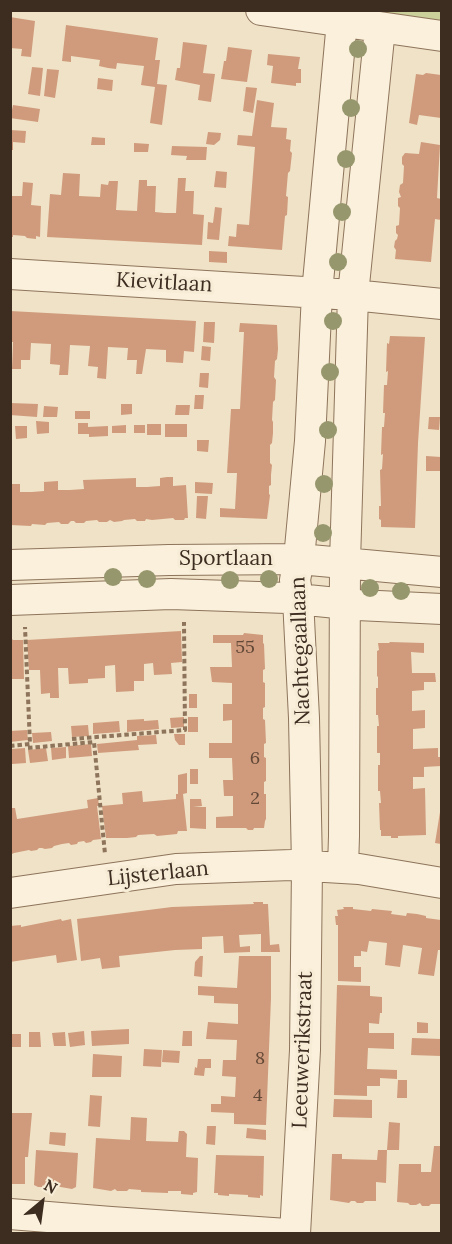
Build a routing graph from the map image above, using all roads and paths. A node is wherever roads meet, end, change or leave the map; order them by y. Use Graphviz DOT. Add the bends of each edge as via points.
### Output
graph roads {
  1 [pos="261,10"];
  2 [pos="342,21"];
  3 [pos="380,28"];
  4 [pos="441,36"];
  5 [pos="10,274"];
  6 [pos="317,293"];
  7 [pos="353,295"];
  8 [pos="441,304"];
  9 [pos="299,559"];
  10 [pos="345,562"];
  11 [pos="10,565"];
  12 [pos="441,572"];
  13 [pos="183,595"];
  14 [pos="17,600"];
  15 [pos="298,600"];
  16 [pos="345,603"];
  17 [pos="441,609"];
  18 [pos="72,739"];
  19 [pos="10,746"];
  20 [pos="28,748"];
  21 [pos="307,866"];
  22 [pos="343,868"];
  23 [pos="108,879"];
  24 [pos="441,883"];
  25 [pos="10,893"];
  26 [pos="10,1214"];
  27 [pos="111,1228"];
  28 [pos="287,1233"];
  29 [pos="295,1233"];
  1 -- 2 [label="street"];
  2 -- 3 [label="street"];
  2 -- 6 [label="street, Nachtegaallaan"];
  3 -- 4 [label="street"];
  3 -- 7 [label="street, Nachtegaallaan"];
  5 -- 6 [label="street, Kievitlaan"];
  6 -- 7 [label="street"];
  6 -- 9 [label="street, Nachtegaallaan" via="310,441"];
  7 -- 8 [label="street"];
  7 -- 10 [label="street, Nachtegaallaan"];
  9 -- 10 [label="street, Sportlaan"];
  9 -- 11 [label="street, Sportlaan"];
  9 -- 15 [label="street, Nachtegaallaan" via="295,580"];
  10 -- 12 [label="street, Sportlaan"];
  10 -- 16 [label="street, Nachtegaallaan"];
  13 -- 14 [label="street, Sportlaan"];
  13 -- 15 [label="street, Sportlaan"];
  13 -- 18 [label="path" via="186,730"];
  14 -- 19 [label="path" via="30,744"];
  15 -- 16 [label="street, Sportlaan"];
  15 -- 21 [label="street, Nachtegaallaan"];
  16 -- 17 [label="street, Sportlaan"];
  16 -- 22 [label="street, Nachtegaallaan"];
  20 -- 23 [label="path" via="94,742"];
  21 -- 22 [label="street, Lijsterlaan"];
  21 -- 23 [label="street, Lijsterlaan" via="176,869"];
  21 -- 29 [label="street, Leeuwerikstraat" via="304,1050"];
  22 -- 24 [label="street, Lijsterlaan"];
  23 -- 25 [label="street, Lijsterlaan"];
  26 -- 27 [label="street"];
  27 -- 28 [label="street"];
}
